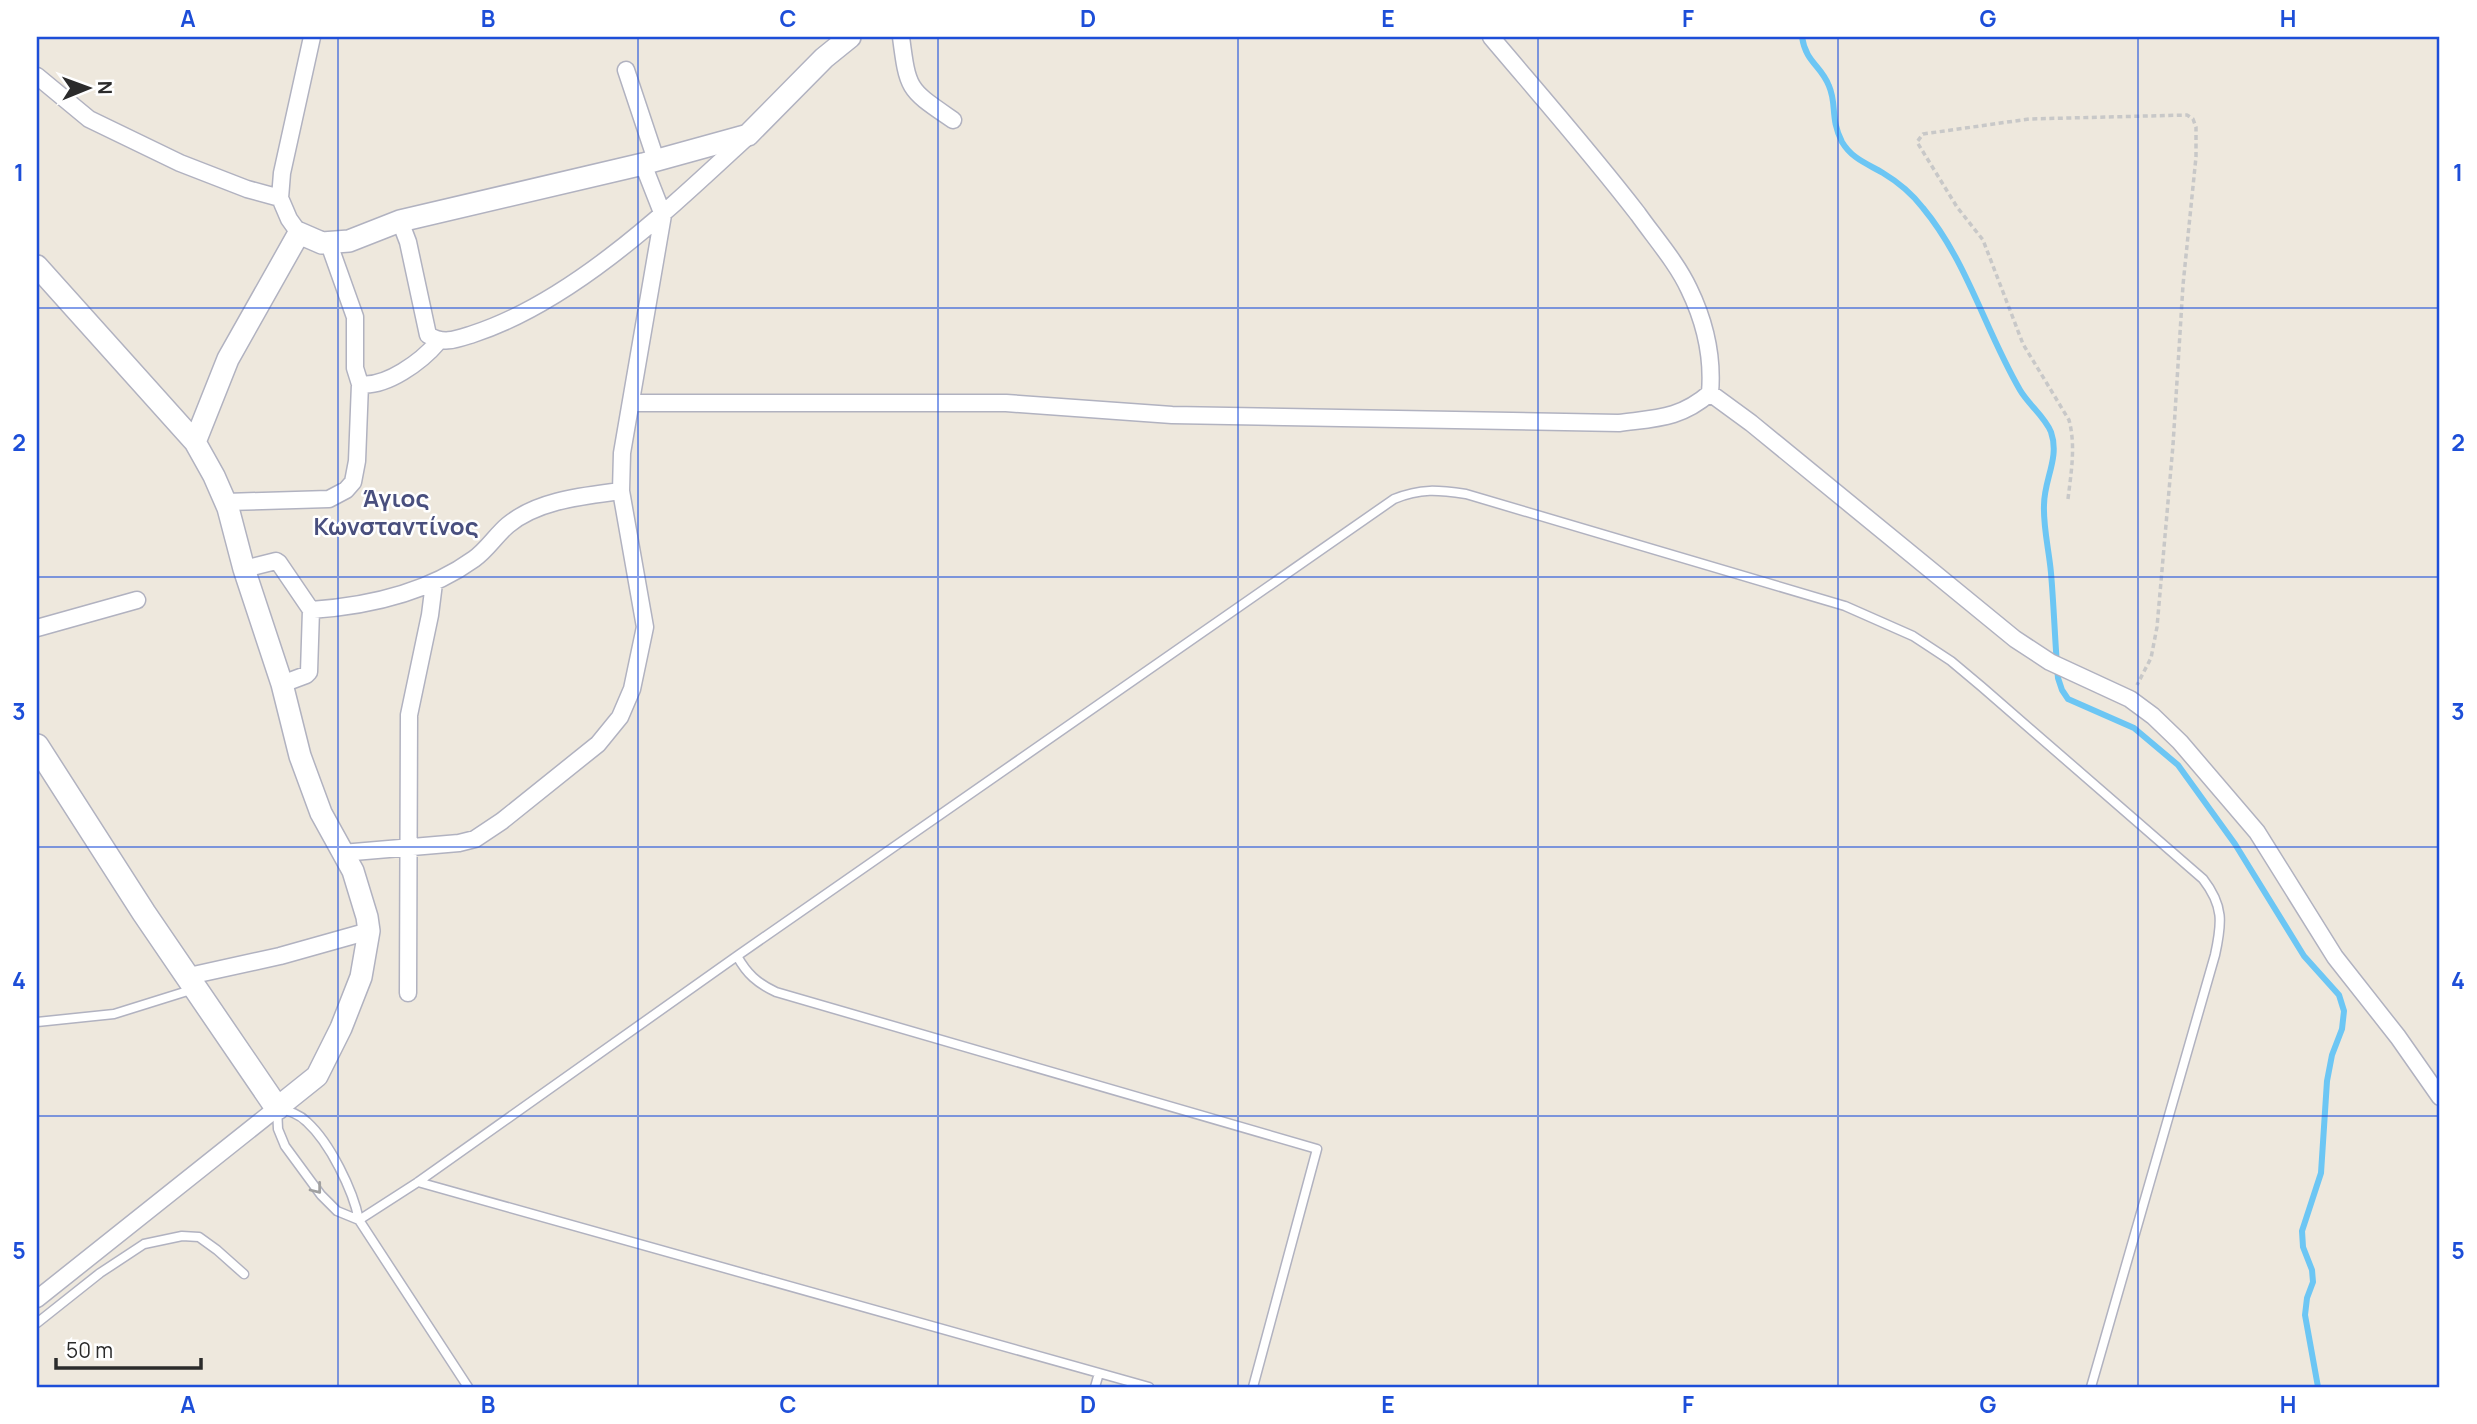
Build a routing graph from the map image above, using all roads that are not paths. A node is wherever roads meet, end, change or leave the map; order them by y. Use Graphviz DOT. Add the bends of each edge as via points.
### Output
graph roads {
  1 [pos="312,37"];
  2 [pos="850,37"];
  3 [pos="901,37"];
  4 [pos="1490,37"];
  5 [pos="626,70"];
  6 [pos="37,76"];
  7 [pos="953,120"];
  8 [pos="748,135"];
  9 [pos="649,162"];
  10 [pos="280,198"];
  11 [pos="663,215"];
  12 [pos="400,221"];
  13 [pos="299,233"];
  14 [pos="329,244"];
  15 [pos="37,266"];
  16 [pos="438,342"];
  17 [pos="360,384"];
  18 [pos="1710,393"];
  19 [pos="632,403"];
  20 [pos="195,442"];
  21 [pos="621,491"];
  22 [pos="226,502"];
  23 [pos="244,569"];
  24 [pos="433,583"];
  25 [pos="137,600"];
  26 [pos="311,610"];
  27 [pos="37,628"];
  28 [pos="282,684"];
  29 [pos="37,746"];
  30 [pos="408,847"];
  31 [pos="342,853"];
  32 [pos="369,931"];
  33 [pos="737,956"];
  34 [pos="193,982"];
  35 [pos="408,993"];
  36 [pos="37,1022"];
  37 [pos="2440,1097"];
  38 [pos="277,1108"];
  39 [pos="418,1182"];
  40 [pos="359,1220"];
  41 [pos="244,1274"];
  42 [pos="37,1299"];
  43 [pos="37,1323"];
  44 [pos="1100,1373"];
  45 [pos="468,1387"];
  46 [pos="1095,1387"];
  47 [pos="1149,1387"];
  48 [pos="1253,1387"];
  49 [pos="2091,1387"];
  1 -- 10 [label="street"];
  2 -- 8 [label="street"];
  3 -- 7 [label="street" via="909,85"];
  4 -- 18 [label="street" via="1611,179 1689,288 1712,369"];
  5 -- 9 [label="street"];
  6 -- 10 [label="street" via="89,119 180,163"];
  8 -- 9 [label="street"];
  8 -- 11 [label="street"];
  9 -- 11 [label="street"];
  9 -- 12 [label="street"];
  10 -- 13 [label="street"];
  11 -- 16 [label="street" via="525,313"];
  11 -- 19 [label="street"];
  12 -- 14 [label="street"];
  12 -- 16 [label="street" via="412,254 428,335"];
  13 -- 14 [label="street"];
  13 -- 20 [label="street" via="228,359"];
  14 -- 17 [label="street" via="355,317 355,368"];
  15 -- 20 [label="street"];
  16 -- 17 [label="street" via="413,366 378,383"];
  17 -- 22 [label="street" via="357,461 353,482 346,490 329,499"];
  18 -- 19 [label="street" via="1694,407 1668,417 1619,423 1172,415 1006,403"];
  18 -- 37 [label="street" via="2015,639 2049,662 2130,699 2180,742 2257,832 2335,957"];
  19 -- 21 [label="street" via="622,453"];
  20 -- 22 [label="street"];
  21 -- 24 [label="street" via="589,495 519,516 475,559"];
  21 -- 30 [label="street" via="645,627 632,689 620,717 598,744 475,839"];
  22 -- 23 [label="street"];
  23 -- 26 [label="street" via="276,561"];
  23 -- 28 [label="street"];
  24 -- 26 [label="street" via="367,605"];
  24 -- 30 [label="street" via="409,715"];
  25 -- 27 [label="street"];
  26 -- 28 [label="street" via="309,672"];
  28 -- 31 [label="street" via="300,756"];
  29 -- 34 [label="main road"];
  30 -- 31 [label="street"];
  30 -- 35 [label="street"];
  31 -- 32 [label="street" via="359,887"];
  32 -- 34 [label="street"];
  32 -- 38 [label="street" via="353,1002 328,1056 317,1076"];
  33 -- 39 [label="lane"];
  33 -- 48 [label="lane" via="758,983 776,992 1317,1149"];
  33 -- 49 [label="lane" via="1394,499 1413,491 1466,494 1845,606 1913,636 1951,661 2203,879 2221,913 2216,955"];
  34 -- 36 [label="lane" via="114,1014"];
  34 -- 38 [label="main road"];
  38 -- 40 [label="lane" via="295,1113 313,1128 343,1175"];
  38 -- 40 [label="lane, one-way" via="285,1146 321,1195 337,1211"];
  38 -- 42 [label="street"];
  39 -- 40 [label="lane"];
  39 -- 44 [label="lane"];
  40 -- 45 [label="lane"];
  41 -- 43 [label="lane" via="199,1237 144,1244"];
  44 -- 46 [label="lane"];
  44 -- 47 [label="lane"];
}
